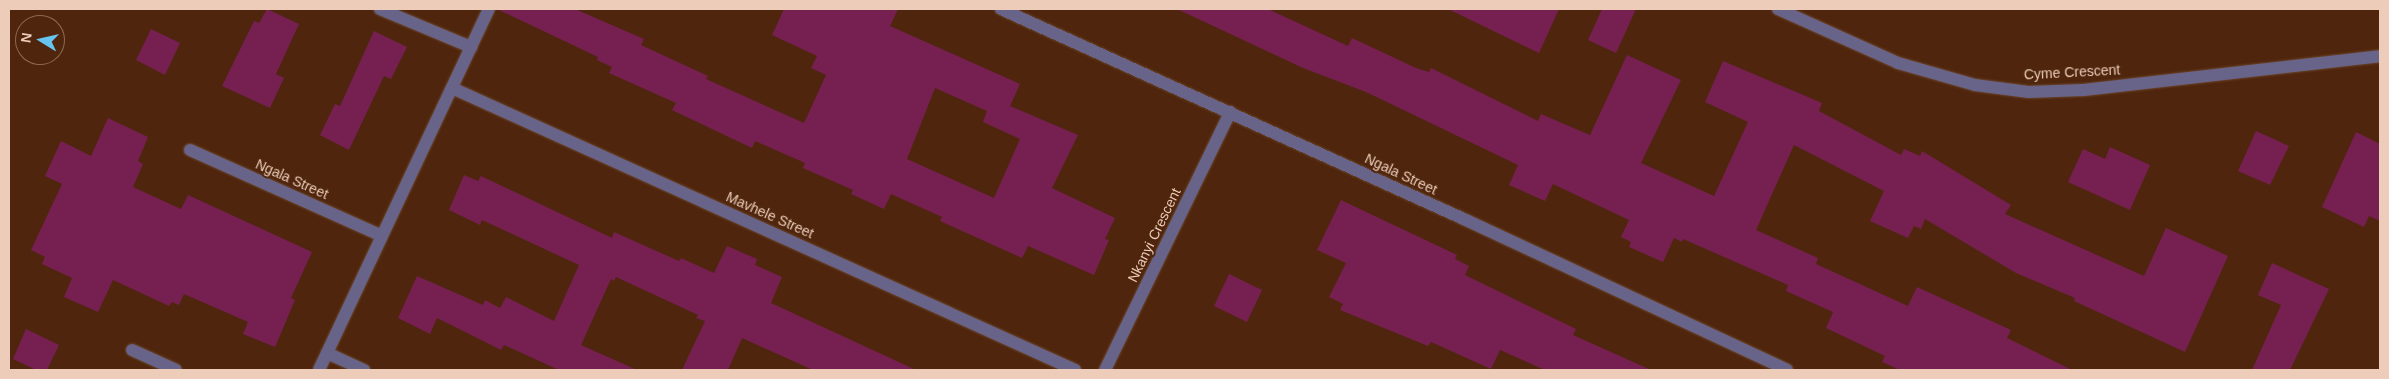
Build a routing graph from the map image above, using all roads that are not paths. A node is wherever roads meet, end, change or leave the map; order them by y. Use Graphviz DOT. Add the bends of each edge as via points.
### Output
graph roads {
  1 [pos="380,9"];
  2 [pos="489,9"];
  3 [pos="1001,9"];
  4 [pos="1778,9"];
  5 [pos="471,47"];
  6 [pos="2380,56"];
  7 [pos="452,88"];
  8 [pos="1230,112"];
  9 [pos="190,150"];
  10 [pos="382,236"];
  11 [pos="132,350"];
  12 [pos="327,353"];
  13 [pos="176,370"];
  14 [pos="319,370"];
  15 [pos="364,370"];
  16 [pos="1075,370"];
  17 [pos="1105,370"];
  18 [pos="1787,370"];
  1 -- 5 [label="street"];
  2 -- 5 [label="street"];
  3 -- 8 [label="street, Ngala Street"];
  4 -- 6 [label="street, Cyme Crescent" via="1898,63 1975,85 2029,92 2083,90"];
  5 -- 7 [label="street"];
  7 -- 10 [label="street"];
  7 -- 16 [label="street, Mavhele Street"];
  8 -- 17 [label="street, Nkanyi Crescent"];
  8 -- 18 [label="street, Ngala Street"];
  9 -- 10 [label="street, Ngala Street"];
  10 -- 12 [label="street"];
  11 -- 13 [label="street"];
  12 -- 14 [label="street"];
  12 -- 15 [label="street"];
}
